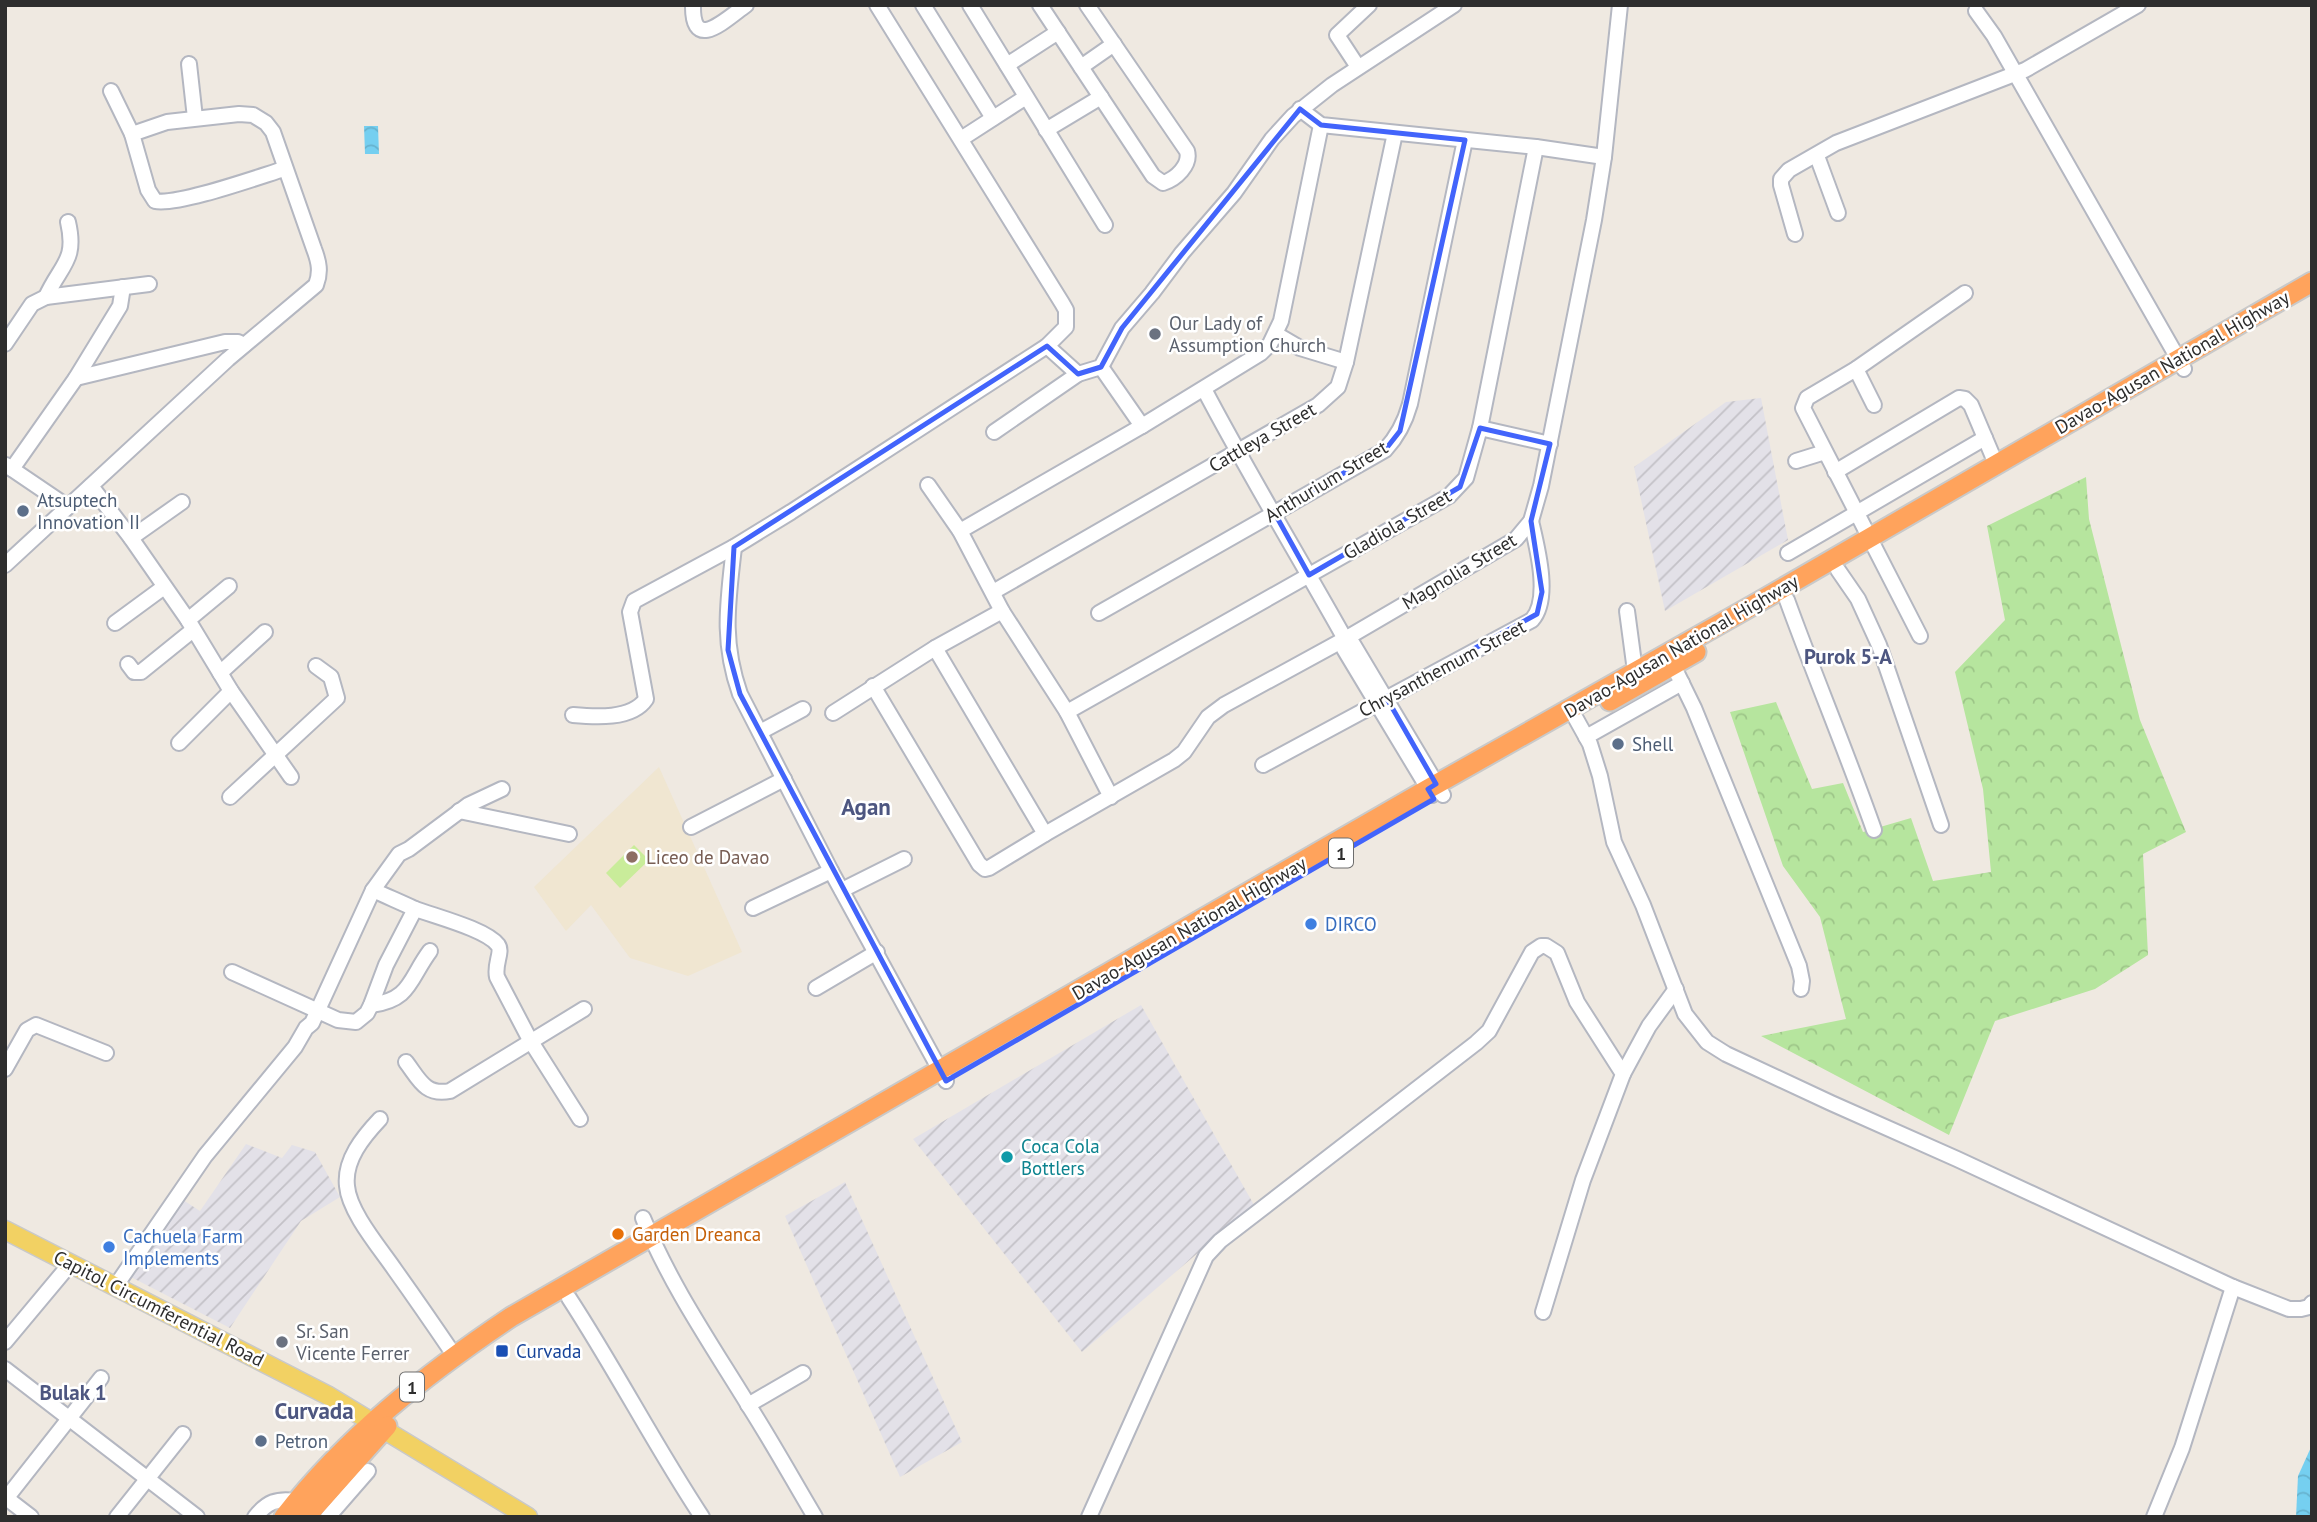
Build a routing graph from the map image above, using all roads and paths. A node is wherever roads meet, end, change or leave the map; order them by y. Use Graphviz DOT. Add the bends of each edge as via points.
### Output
graph roads {
  1 [pos="693,5"];
  2 [pos="746,5"];
  3 [pos="877,5"];
  4 [pos="923,5"];
  5 [pos="970,5"];
  6 [pos="1040,5"];
  7 [pos="1087,5"];
  8 [pos="1369,5"];
  9 [pos="1454,5"];
  10 [pos="1620,5"];
  11 [pos="2138,5"];
  12 [pos="1976,11"];
  13 [pos="1058,32"];
  14 [pos="1114,44"];
  15 [pos="189,64"];
  16 [pos="1007,65"];
  17 [pos="1081,67"];
  18 [pos="1358,67"];
  19 [pos="2016,74"];
  20 [pos="111,91"];
  21 [pos="1026,97"];
  22 [pos="1101,97"];
  23 [pos="1300,109"];
  24 [pos="195,118"];
  25 [pos="993,118"];
  26 [pos="1321,125"];
  27 [pos="1046,130"];
  28 [pos="1395,133"];
  29 [pos="132,134"];
  30 [pos="961,139"];
  31 [pos="1465,140"];
  32 [pos="1536,147"];
  33 [pos="1817,156"];
  34 [pos="1604,158"];
  35 [pos="284,169"];
  36 [pos="1838,213"];
  37 [pos="68,222"];
  38 [pos="1105,225"];
  39 [pos="1795,234"];
  40 [pos="2312,282"];
  41 [pos="149,284"];
  42 [pos="123,288"];
  43 [pos="1965,293"];
  44 [pos="46,296"];
  45 [pos="2312,296"];
  46 [pos="1276,334"];
  47 [pos="225,342"];
  48 [pos="5,344"];
  49 [pos="244,345"];
  50 [pos="1047,346"];
  51 [pos="228,359"];
  52 [pos="1346,362"];
  53 [pos="2181,364"];
  54 [pos="1101,367"];
  55 [pos="1856,369"];
  56 [pos="1078,374"];
  57 [pos="76,378"];
  58 [pos="1203,389"];
  59 [pos="1874,405"];
  60 [pos="1142,426"];
  61 [pos="1480,428"];
  62 [pos="994,432"];
  63 [pos="1985,438"];
  64 [pos="1550,444"];
  65 [pos="1237,452"];
  66 [pos="1825,452"];
  67 [pos="1796,461"];
  68 [pos="1996,464"];
  69 [pos="9,467"];
  70 [pos="1835,472"];
  71 [pos="928,485"];
  72 [pos="91,486"];
  73 [pos="182,502"];
  74 [pos="68,507"];
  75 [pos="1274,512"];
  76 [pos="1857,514"];
  77 [pos="1531,521"];
  78 [pos="960,531"];
  79 [pos="131,538"];
  80 [pos="1872,543"];
  81 [pos="734,547"];
  82 [pos="1788,553"];
  83 [pos="7,561"];
  84 [pos="1838,570"];
  85 [pos="1309,575"];
  86 [pos="164,586"];
  87 [pos="229,586"];
  88 [pos="993,592"];
  89 [pos="1787,600"];
  90 [pos="1002,611"];
  91 [pos="1627,611"];
  92 [pos="1099,613"];
  93 [pos="115,623"];
  94 [pos="190,625"];
  95 [pos="265,632"];
  96 [pos="1920,636"];
  97 [pos="1345,639"];
  98 [pos="935,648"];
  99 [pos="128,664"];
  100 [pos="316,666"];
  101 [pos="1635,671"];
  102 [pos="220,673"];
  103 [pos="1678,674"];
  104 [pos="873,686"];
  105 [pos="231,691"];
  106 [pos="1381,700"];
  107 [pos="803,709"];
  108 [pos="1067,712"];
  109 [pos="833,713"];
  110 [pos="1573,714"];
  111 [pos="573,715"];
  112 [pos="760,732"];
  113 [pos="1586,737"];
  114 [pos="179,743"];
  115 [pos="276,756"];
  116 [pos="1263,765"];
  117 [pos="291,777"];
  118 [pos="784,779"];
  119 [pos="502,789"];
  120 [pos="1435,792"];
  121 [pos="230,797"];
  122 [pos="1111,797"];
  123 [pos="459,811"];
  124 [pos="1941,825"];
  125 [pos="691,828"];
  126 [pos="1874,830"];
  127 [pos="569,834"];
  128 [pos="1045,834"];
  129 [pos="904,859"];
  130 [pos="831,871"];
  131 [pos="373,890"];
  132 [pos="842,890"];
  133 [pos="415,908"];
  134 [pos="753,908"];
  135 [pos="430,951"];
  136 [pos="877,952"];
  137 [pos="232,972"];
  138 [pos="816,988"];
  139 [pos="1676,989"];
  140 [pos="1801,989"];
  141 [pos="371,1005"];
  142 [pos="584,1009"];
  143 [pos="318,1010"];
  144 [pos="530,1040"];
  145 [pos="106,1053"];
  146 [pos="406,1062"];
  147 [pos="5,1069"];
  148 [pos="1623,1074"];
  149 [pos="943,1075"];
  150 [pos="380,1119"];
  151 [pos="580,1119"];
  152 [pos="5,1230"];
  153 [pos="650,1234"];
  154 [pos="71,1263"];
  155 [pos="116,1287"];
  156 [pos="2233,1287"];
  157 [pos="569,1298"];
  158 [pos="2312,1303"];
  159 [pos="1542,1312"];
  160 [pos="5,1342"];
  161 [pos="454,1355"];
  162 [pos="5,1369"];
  163 [pos="803,1373"];
  164 [pos="101,1378"];
  165 [pos="748,1405"];
  166 [pos="70,1418"];
  167 [pos="377,1426"];
  168 [pos="183,1434"];
  169 [pos="368,1471"];
  170 [pos="149,1478"];
  171 [pos="6,1498"];
  172 [pos="295,1512"];
  173 [pos="31,1517"];
  174 [pos="117,1517"];
  175 [pos="197,1517"];
  176 [pos="255,1517"];
  177 [pos="328,1517"];
  178 [pos="528,1517"];
  179 [pos="702,1517"];
  180 [pos="815,1517"];
  181 [pos="1089,1517"];
  182 [pos="2154,1517"];
  1 -- 2 [label="street" via="694,25 702,31 711,30"];
  3 -- 30 [label="street"];
  4 -- 25 [label="street"];
  5 -- 16 [label="street"];
  6 -- 13 [label="street"];
  7 -- 14 [label="street"];
  8 -- 18 [label="street" via="1337,35"];
  9 -- 18 [label="street"];
  10 -- 34 [label="street, Magnolia Street"];
  11 -- 19 [label="street"];
  12 -- 19 [label="street"];
  13 -- 16 [label="street"];
  13 -- 17 [label="street"];
  14 -- 17 [label="street"];
  14 -- 22 [label="street" via="1184,146 1187,164 1168,182 1157,180"];
  15 -- 24 [label="street"];
  16 -- 21 [label="street"];
  17 -- 22 [label="street"];
  18 -- 23 [label="street"];
  19 -- 33 [label="street" via="1847,137"];
  19 -- 53 [label="street"];
  20 -- 29 [label="street"];
  21 -- 25 [label="street"];
  21 -- 27 [label="street"];
  22 -- 27 [label="street"];
  23 -- 26 [label="street"];
  23 -- 54 [label="street" via="1122,328"];
  24 -- 29 [label="street"];
  24 -- 35 [label="street" via="253,115 273,132"];
  25 -- 30 [label="street"];
  26 -- 28 [label="street"];
  26 -- 46 [label="street"];
  27 -- 38 [label="street"];
  28 -- 31 [label="street"];
  28 -- 52 [label="street, Cattleya Street"];
  29 -- 35 [label="street" via="155,201 164,203"];
  30 -- 50 [label="street" via="1066,310 1066,327"];
  31 -- 32 [label="street"];
  31 -- 75 [label="street, Anthurium Street" via="1410,404 1400,431 1385,450"];
  32 -- 34 [label="street"];
  32 -- 61 [label="street, Gladiola Street"];
  33 -- 36 [label="street"];
  33 -- 39 [label="street" via="1788,170 1781,179"];
  34 -- 64 [label="street, Magnolia Street"];
  35 -- 49 [label="street" via="320,275 316,285"];
  37 -- 44 [label="street" via="71,254"];
  40 -- 53 [label="highway, Davao-Agusan National Highway / 1"];
  41 -- 42 [label="street"];
  42 -- 44 [label="street"];
  42 -- 57 [label="street" via="120,306"];
  43 -- 55 [label="street"];
  44 -- 48 [label="street" via="32,304"];
  45 -- 53 [label="highway, Davao-Agusan National Highway / 1"];
  46 -- 52 [label="street" via="1300,348"];
  46 -- 58 [label="street" via="1261,353"];
  47 -- 49 [label="street"];
  47 -- 51 [label="street"];
  47 -- 57 [label="street"];
  49 -- 51 [label="street"];
  50 -- 56 [label="street"];
  50 -- 81 [label="street"];
  51 -- 72 [label="street"];
  52 -- 65 [label="street, Cattleya Street" via="1338,387 1328,397"];
  53 -- 68 [label="highway, Davao-Agusan National Highway / 1"];
  53 -- 80 [label="highway, Davao-Agusan National Highway / 1"];
  54 -- 56 [label="street"];
  54 -- 60 [label="street"];
  55 -- 59 [label="street"];
  55 -- 66 [label="street" via="1804,403 1805,415"];
  56 -- 62 [label="street"];
  57 -- 69 [label="street"];
  58 -- 60 [label="street"];
  58 -- 65 [label="street"];
  60 -- 78 [label="street"];
  61 -- 64 [label="street"];
  61 -- 85 [label="street, Gladiola Street" via="1460,487"];
  63 -- 68 [label="street"];
  63 -- 70 [label="street" via="1970,405 1959,398"];
  63 -- 76 [label="street"];
  64 -- 77 [label="street, Magnolia Street"];
  65 -- 75 [label="street"];
  65 -- 88 [label="street, Cattleya Street"];
  66 -- 67 [label="street"];
  66 -- 70 [label="street"];
  68 -- 80 [label="highway, Davao-Agusan National Highway / 1"];
  69 -- 74 [label="street"];
  70 -- 76 [label="street"];
  71 -- 78 [label="street"];
  72 -- 74 [label="street"];
  72 -- 79 [label="street"];
  73 -- 79 [label="street"];
  74 -- 83 [label="street"];
  75 -- 85 [label="street"];
  75 -- 92 [label="street, Anthurium Street"];
  76 -- 80 [label="street"];
  76 -- 82 [label="street"];
  77 -- 97 [label="street, Magnolia Street" via="1505,547"];
  77 -- 106 [label="street, Chrysanthemum Street" via="1542,592 1532,620"];
  78 -- 88 [label="street"];
  79 -- 86 [label="street"];
  80 -- 84 [label="highway, Davao-Agusan National Highway / 1"];
  80 -- 96 [label="street"];
  80 -- 101 [label="highway, Davao-Agusan National Highway / 1"];
  81 -- 111 [label="street" via="631,606 647,695 643,704 609,715"];
  81 -- 112 [label="street" via="727,635 730,663"];
  84 -- 89 [label="highway, Davao-Agusan National Highway / 1"];
  84 -- 124 [label="street" via="1858,599 1879,645"];
  85 -- 97 [label="street"];
  85 -- 108 [label="street, Gladiola Street"];
  86 -- 93 [label="street"];
  86 -- 94 [label="street"];
  87 -- 94 [label="street"];
  88 -- 90 [label="street"];
  89 -- 103 [label="highway, Davao-Agusan National Highway / 1"];
  89 -- 126 [label="street"];
  90 -- 98 [label="street"];
  90 -- 108 [label="street"];
  91 -- 101 [label="street"];
  94 -- 99 [label="street" via="141,672 134,672"];
  94 -- 102 [label="street"];
  95 -- 102 [label="street"];
  97 -- 106 [label="street" via="1353,644"];
  97 -- 122 [label="street, Magnolia Street" via="1224,705 1200,726 1184,752"];
  98 -- 104 [label="street"];
  98 -- 128 [label="street"];
  100 -- 115 [label="street" via="331,677 337,698"];
  101 -- 110 [label="highway, Davao-Agusan National Highway / 1"];
  102 -- 105 [label="street"];
  103 -- 110 [label="highway, Davao-Agusan National Highway / 1"];
  103 -- 113 [label="street"];
  103 -- 140 [label="street" via="1799,966"];
  104 -- 109 [label="street"];
  104 -- 128 [label="street, Magnolia Street" via="979,864 989,868"];
  105 -- 114 [label="street"];
  105 -- 115 [label="street"];
  106 -- 116 [label="street, Chrysanthemum Street"];
  106 -- 120 [label="street"];
  107 -- 112 [label="street"];
  108 -- 122 [label="street"];
  110 -- 113 [label="street"];
  110 -- 120 [label="highway, Davao-Agusan National Highway / 1"];
  112 -- 118 [label="street"];
  113 -- 139 [label="street" via="1614,842"];
  115 -- 117 [label="street"];
  115 -- 121 [label="street"];
  118 -- 125 [label="street"];
  118 -- 130 [label="street"];
  119 -- 123 [label="street"];
  120 -- 149 [label="highway, Davao-Agusan National Highway / 1"];
  122 -- 128 [label="street, Magnolia Street"];
  123 -- 127 [label="street"];
  123 -- 131 [label="street" via="399,854"];
  129 -- 132 [label="street"];
  130 -- 132 [label="street"];
  130 -- 134 [label="street"];
  131 -- 133 [label="street"];
  131 -- 143 [label="street"];
  132 -- 136 [label="street"];
  133 -- 141 [label="street"];
  133 -- 144 [label="street" via="481,933 499,946 498,976"];
  135 -- 141 [label="street" via="404,992 388,1003"];
  136 -- 138 [label="street"];
  136 -- 149 [label="street"];
  137 -- 143 [label="street"];
  139 -- 148 [label="street"];
  139 -- 156 [label="street" via="1695,1029 1726,1054"];
  141 -- 143 [label="street" via="356,1021 338,1020"];
  142 -- 144 [label="street"];
  143 -- 155 [label="street" via="295,1047 205,1156"];
  144 -- 146 [label="street" via="440,1093 425,1087"];
  144 -- 151 [label="street"];
  145 -- 147 [label="street" via="36,1025 27,1030"];
  148 -- 159 [label="street" via="1583,1180"];
  148 -- 181 [label="street" via="1577,1002 1557,953 1546,946 1535,949 1483,1037 1206,1256"];
  149 -- 153 [label="highway, Davao-Agusan National Highway / 1"];
  150 -- 161 [label="street" via="351,1160 346,1185 349,1196 377,1245"];
  152 -- 154 [label="main road, Capitol Circumferential Road"];
  153 -- 157 [label="highway, Davao-Agusan National Highway / 1"];
  153 -- 161 [label="highway, Davao-Agusan National Highway / 1"];
  153 -- 165 [label="street" via="683,1302"];
  154 -- 155 [label="main road, Capitol Circumferential Road"];
  154 -- 160 [label="street"];
  155 -- 167 [label="main road, Capitol Circumferential Road" via="327,1395"];
  156 -- 158 [label="street" via="2289,1309 2301,1310"];
  156 -- 182 [label="street" via="2182,1448"];
  157 -- 167 [label="highway, Davao-Agusan National Highway / 1" via="461,1365"];
  157 -- 179 [label="street"];
  161 -- 167 [label="highway, Davao-Agusan National Highway / 1" via="410,1389"];
  162 -- 166 [label="street"];
  163 -- 165 [label="street"];
  164 -- 166 [label="street"];
  165 -- 180 [label="street"];
  166 -- 170 [label="street"];
  166 -- 171 [label="street"];
  167 -- 172 [label="highway, Davao-Agusan National Highway / 1"];
  167 -- 178 [label="main road, Capitol Circumferential Road"];
  168 -- 170 [label="street"];
  169 -- 177 [label="street"];
  170 -- 174 [label="street"];
  170 -- 175 [label="street"];
  171 -- 173 [label="street"];
  172 -- 176 [label="street" via="275,1500"];
}
